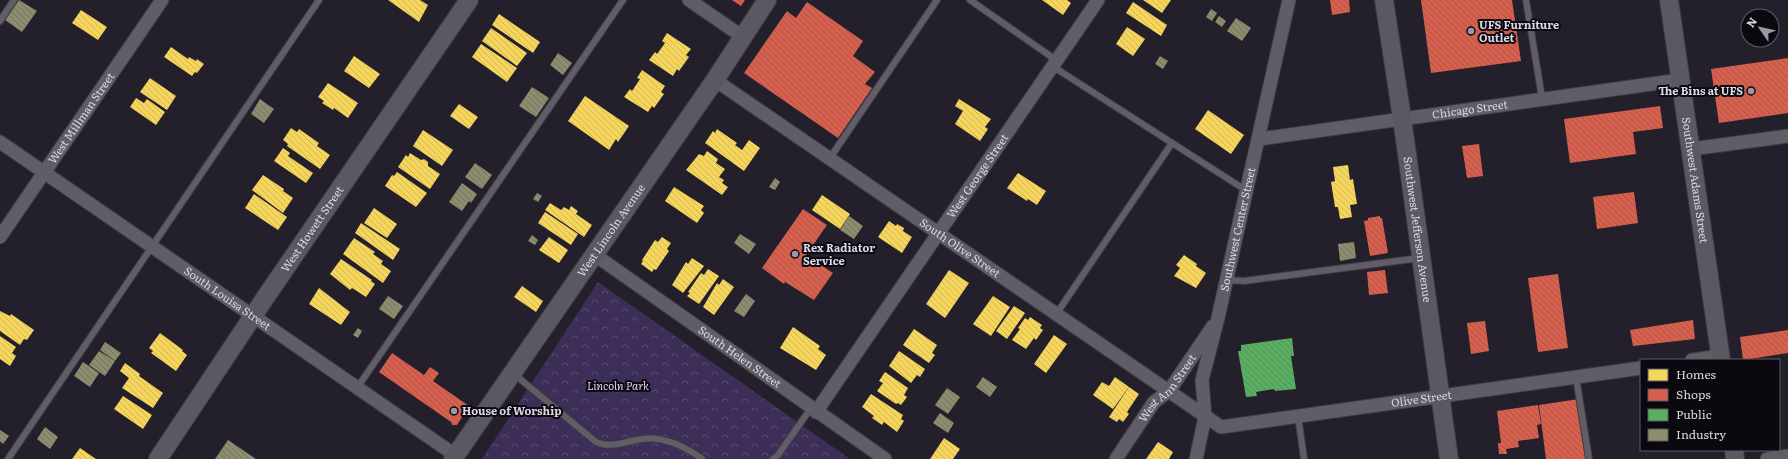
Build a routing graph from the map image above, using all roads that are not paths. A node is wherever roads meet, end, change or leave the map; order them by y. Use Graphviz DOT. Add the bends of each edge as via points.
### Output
graph roads {
  1 [pos="14,0"];
  2 [pos="162,0"];
  3 [pos="319,0"];
  4 [pos="470,0"];
  5 [pos="623,0"];
  6 [pos="689,0"];
  7 [pos="768,0"];
  8 [pos="937,0"];
  9 [pos="970,0"];
  10 [pos="1098,0"];
  11 [pos="1290,0"];
  12 [pos="1384,0"];
  13 [pos="1526,0"];
  14 [pos="1669,0"];
  15 [pos="0,21"];
  16 [pos="743,37"];
  17 [pos="1054,63"];
  18 [pos="715,80"];
  19 [pos="1680,80"];
  20 [pos="1542,98"];
  21 [pos="1402,118"];
  22 [pos="1788,136"];
  23 [pos="1259,139"];
  24 [pos="0,142"];
  25 [pos="1172,143"];
  26 [pos="1690,150"];
  27 [pos="830,158"];
  28 [pos="44,173"];
  29 [pos="1247,192"];
  30 [pos="940,233"];
  31 [pos="0,236"];
  32 [pos="152,247"];
  33 [pos="595,254"];
  34 [pos="1421,258"];
  35 [pos="1227,280"];
  36 [pos="1057,313"];
  37 [pos="254,317"];
  38 [pos="1218,318"];
  39 [pos="1721,358"];
  40 [pos="1706,359"];
  41 [pos="1640,368"];
  42 [pos="513,373"];
  43 [pos="1576,377"];
  44 [pos="357,388"];
  45 [pos="1169,391"];
  46 [pos="1440,397"];
  47 [pos="814,410"];
  48 [pos="1298,416"];
  49 [pos="1205,417"];
  50 [pos="1788,456"];
  51 [pos="454,457"];
  52 [pos="883,458"];
  53 [pos="8,459"];
  54 [pos="158,459"];
  55 [pos="702,459"];
  56 [pos="773,459"];
  57 [pos="1116,459"];
  58 [pos="1196,459"];
  59 [pos="1304,459"];
  60 [pos="1449,459"];
  61 [pos="1589,459"];
  62 [pos="1767,459"];
  1 -- 15 [label="lane"];
  2 -- 28 [label="street, West Millman Street"];
  3 -- 32 [label="lane"];
  4 -- 37 [label="main road, West Howett Street"];
  5 -- 44 [label="lane"];
  6 -- 16 [label="street"];
  7 -- 16 [label="main road, West Lincoln Avenue"];
  8 -- 27 [label="lane"];
  9 -- 17 [label="lane"];
  10 -- 17 [label="street, West George Street"];
  11 -- 23 [label="street, Southwest Center Street"];
  12 -- 21 [label="main road, Southwest Jefferson Avenue"];
  13 -- 20 [label="lane"];
  14 -- 19 [label="main road, Southwest Adams Street"];
  16 -- 18 [label="main road, West Lincoln Avenue"];
  17 -- 25 [label="lane"];
  17 -- 30 [label="street, West George Street"];
  18 -- 27 [label="street, South Olive Street"];
  18 -- 33 [label="main road, West Lincoln Avenue"];
  19 -- 20 [label="street, Chicago Street"];
  19 -- 26 [label="main road, Southwest Adams Street"];
  20 -- 21 [label="street, Chicago Street"];
  21 -- 23 [label="street, Chicago Street"];
  21 -- 34 [label="main road, Southwest Jefferson Avenue"];
  22 -- 26 [label="street"];
  23 -- 29 [label="street, Southwest Center Street"];
  24 -- 28 [label="street, South Louisa Street"];
  25 -- 29 [label="lane"];
  25 -- 36 [label="lane"];
  26 -- 39 [label="main road, Southwest Adams Street"];
  27 -- 30 [label="street, South Olive Street"];
  28 -- 31 [label="street, West Millman Street"];
  28 -- 32 [label="street, South Louisa Street"];
  29 -- 35 [label="street, Southwest Center Street"];
  30 -- 36 [label="street, South Olive Street"];
  30 -- 47 [label="street, West George Street"];
  32 -- 37 [label="street, South Louisa Street"];
  32 -- 53 [label="lane"];
  33 -- 42 [label="main road, West Lincoln Avenue"];
  33 -- 47 [label="street, South Helen Street"];
  34 -- 35 [label="lane" via="1244,281"];
  34 -- 46 [label="main road, Southwest Jefferson Avenue"];
  35 -- 38 [label="street, Southwest Center Street"];
  36 -- 45 [label="street, South Olive Street"];
  37 -- 44 [label="street, South Louisa Street"];
  37 -- 54 [label="main road, West Howett Street"];
  38 -- 45 [label="street, West Ann Street"];
  38 -- 49 [label="street, Southwest Center Street" via="1202,380"];
  39 -- 40 [label="street"];
  41 -- 43 [label="street, Olive Street"];
  42 -- 51 [label="main road, West Lincoln Avenue"];
  42 -- 55 [label="lane" via="604,446 643,438 663,439"];
  43 -- 46 [label="street, Olive Street"];
  43 -- 61 [label="lane"];
  44 -- 51 [label="street, South Louisa Street"];
  45 -- 49 [label="street, South Olive Street"];
  45 -- 57 [label="street, West Ann Street" via="1154,402"];
  46 -- 48 [label="street, Olive Street"];
  46 -- 60 [label="main road, Southwest Jefferson Avenue"];
  47 -- 52 [label="street, South Helen Street"];
  47 -- 56 [label="lane"];
  48 -- 49 [label="street, Olive Street" via="1221,427"];
  48 -- 59 [label="lane"];
  49 -- 58 [label="street, Southwest Center Street"];
  50 -- 62 [label="street"];
}
